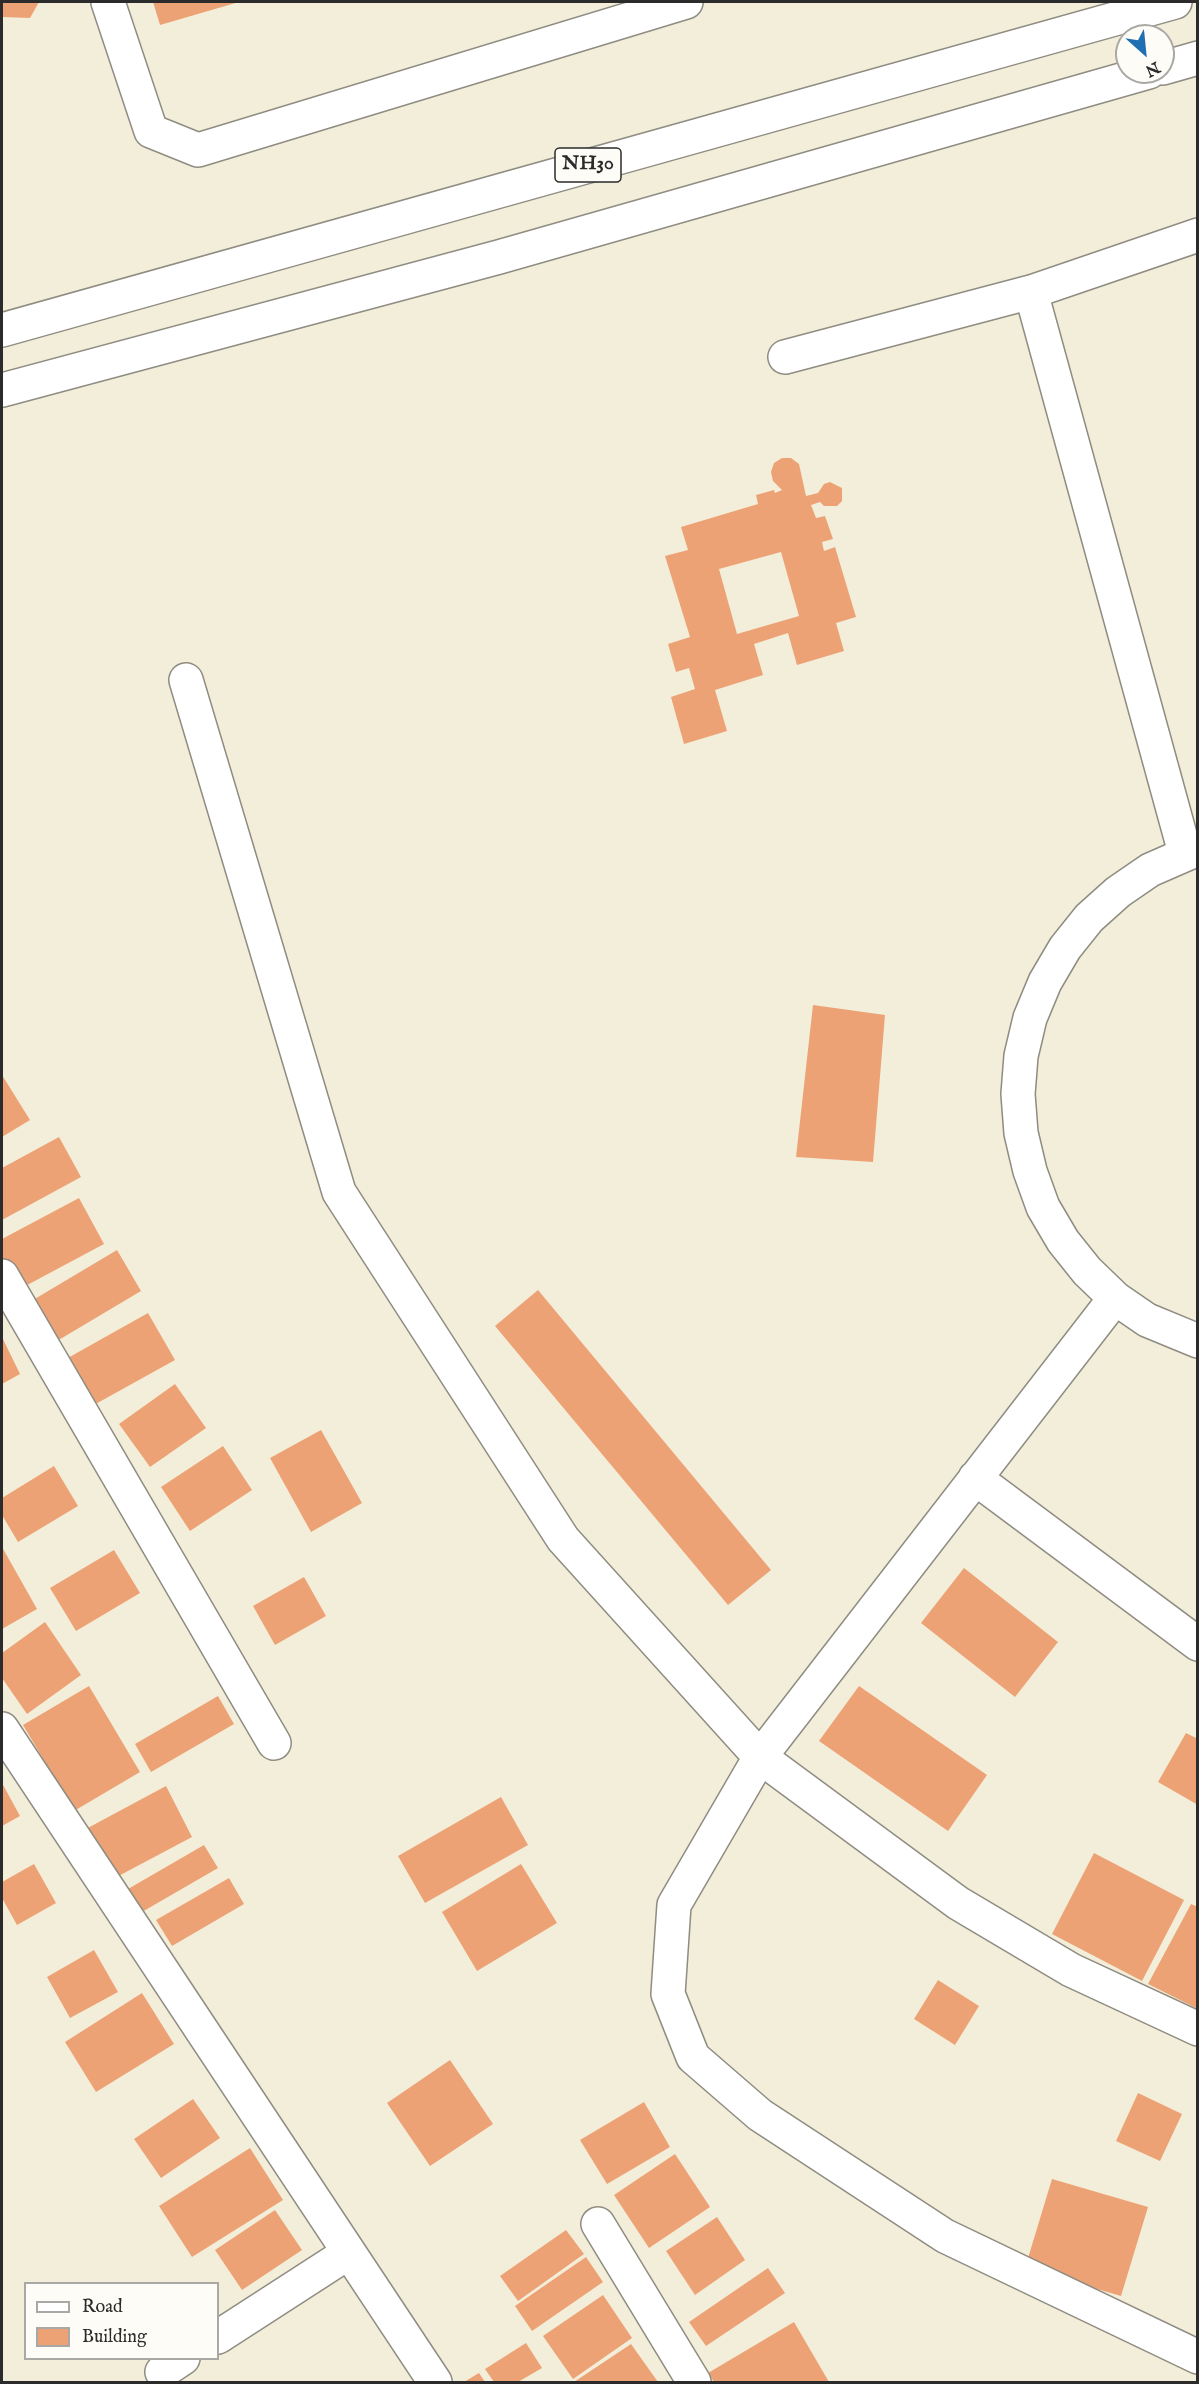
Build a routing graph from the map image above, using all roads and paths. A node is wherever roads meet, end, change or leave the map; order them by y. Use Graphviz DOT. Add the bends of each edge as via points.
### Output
graph roads {
  1 [pos="108,2"];
  2 [pos="686,2"];
  3 [pos="1175,2"];
  4 [pos="1197,58"];
  5 [pos="1175,64"];
  6 [pos="1115,82"];
  7 [pos="1197,235"];
  8 [pos="1031,292"];
  9 [pos="2,330"];
  10 [pos="785,357"];
  11 [pos="2,390"];
  12 [pos="186,680"];
  13 [pos="1191,851"];
  14 [pos="2,1276"];
  15 [pos="1115,1298"];
  16 [pos="1197,1341"];
  17 [pos="975,1478"];
  18 [pos="1197,1644"];
  19 [pos="2,1729"];
  20 [pos="274,1743"];
  21 [pos="759,1757"];
  22 [pos="1197,2029"];
  23 [pos="598,2224"];
  24 [pos="348,2253"];
  25 [pos="219,2336"];
  26 [pos="1197,2357"];
  27 [pos="435,2382"];
  28 [pos="694,2382"];
  1 -- 2 [label="main road" via="151,131 198,150"];
  3 -- 9 [label="main road, NH30"];
  4 -- 5 [label="main road"];
  6 -- 11 [label="main road" via="499,257"];
  7 -- 8 [label="main road"];
  8 -- 10 [label="main road"];
  8 -- 13 [label="main road"];
  12 -- 21 [label="main road" via="339,1192 563,1539"];
  13 -- 15 [label="main road" via="1150,870 1089,918 1045,982 1030,1018 1022,1056 1018,1094 1021,1133 1043,1207 1063,1241"];
  14 -- 20 [label="main road"];
  15 -- 16 [label="main road" via="1147,1320"];
  15 -- 17 [label="main road"];
  17 -- 18 [label="main road"];
  17 -- 21 [label="main road"];
  19 -- 24 [label="main road"];
  21 -- 22 [label="main road" via="958,1903 1071,1970"];
  21 -- 26 [label="main road" via="674,1905 668,1994 693,2057 760,2115 945,2236"];
  23 -- 28 [label="main road"];
  24 -- 25 [label="main road"];
  24 -- 27 [label="main road"];
}
